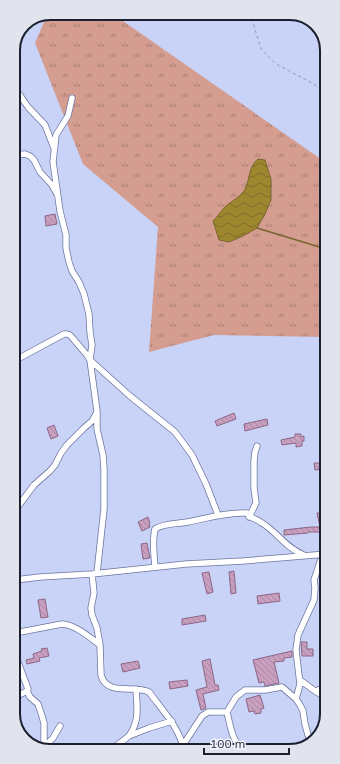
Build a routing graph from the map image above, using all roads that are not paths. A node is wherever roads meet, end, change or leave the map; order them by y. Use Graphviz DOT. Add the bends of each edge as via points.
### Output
graph roads {
  1 [pos="20,95"];
  2 [pos="72,98"];
  3 [pos="55,150"];
  4 [pos="20,154"];
  5 [pos="58,196"];
  6 [pos="20,358"];
  7 [pos="90,360"];
  8 [pos="97,411"];
  9 [pos="257,446"];
  10 [pos="20,504"];
  11 [pos="218,515"];
  12 [pos="249,517"];
  13 [pos="320,554"];
  14 [pos="306,556"];
  15 [pos="320,566"];
  16 [pos="155,567"];
  17 [pos="95,573"];
  18 [pos="20,579"];
  19 [pos="20,632"];
  20 [pos="100,645"];
  21 [pos="20,668"];
  22 [pos="300,680"];
  23 [pos="136,689"];
  24 [pos="320,690"];
  25 [pos="26,691"];
  26 [pos="315,692"];
  27 [pos="20,694"];
  28 [pos="320,694"];
  29 [pos="296,699"];
  30 [pos="227,712"];
  31 [pos="172,722"];
  32 [pos="60,726"];
  33 [pos="128,736"];
  34 [pos="309,737"];
  35 [pos="44,743"];
  36 [pos="48,744"];
  37 [pos="118,744"];
  38 [pos="183,744"];
  39 [pos="186,744"];
  40 [pos="236,744"];
  1 -- 3 [label="street" via="44,125"];
  2 -- 3 [label="street" via="68,116 56,135"];
  3 -- 5 [label="street"];
  4 -- 5 [label="street" via="25,154 34,160"];
  5 -- 7 [label="street" via="69,262 84,294 89,314 92,345"];
  6 -- 7 [label="street" via="67,334"];
  7 -- 8 [label="street"];
  7 -- 11 [label="street" via="176,432 192,455"];
  8 -- 10 [label="street" via="92,421 66,445 55,465 34,485"];
  8 -- 17 [label="street" via="97,430 103,455 104,509"];
  9 -- 12 [label="street" via="254,461 256,503"];
  11 -- 12 [label="street" via="237,512 247,513"];
  11 -- 16 [label="street" via="155,529"];
  12 -- 14 [label="street" via="265,525 293,550"];
  13 -- 14 [label="street"];
  14 -- 16 [label="street"];
  15 -- 22 [label="street" via="314,580 314,600 298,635 296,650"];
  16 -- 17 [label="street"];
  17 -- 18 [label="street"];
  17 -- 20 [label="street" via="91,608"];
  19 -- 20 [label="street" via="66,624"];
  20 -- 23 [label="street" via="101,675 104,682 116,688"];
  21 -- 25 [label="street" via="28,689"];
  22 -- 26 [label="street"];
  22 -- 29 [label="street"];
  23 -- 31 [label="street" via="149,692"];
  23 -- 33 [label="street" via="137,718 134,729"];
  24 -- 26 [label="street"];
  25 -- 27 [label="street"];
  25 -- 35 [label="street" via="38,704 44,723"];
  26 -- 28 [label="street"];
  29 -- 30 [label="street" via="282,687 245,690 236,697"];
  29 -- 34 [label="street" via="303,711"];
  30 -- 39 [label="street" via="208,712 202,716"];
  30 -- 40 [label="street"];
  31 -- 33 [label="street"];
  31 -- 38 [label="street"];
  32 -- 36 [label="street"];
  33 -- 37 [label="street"];
}
